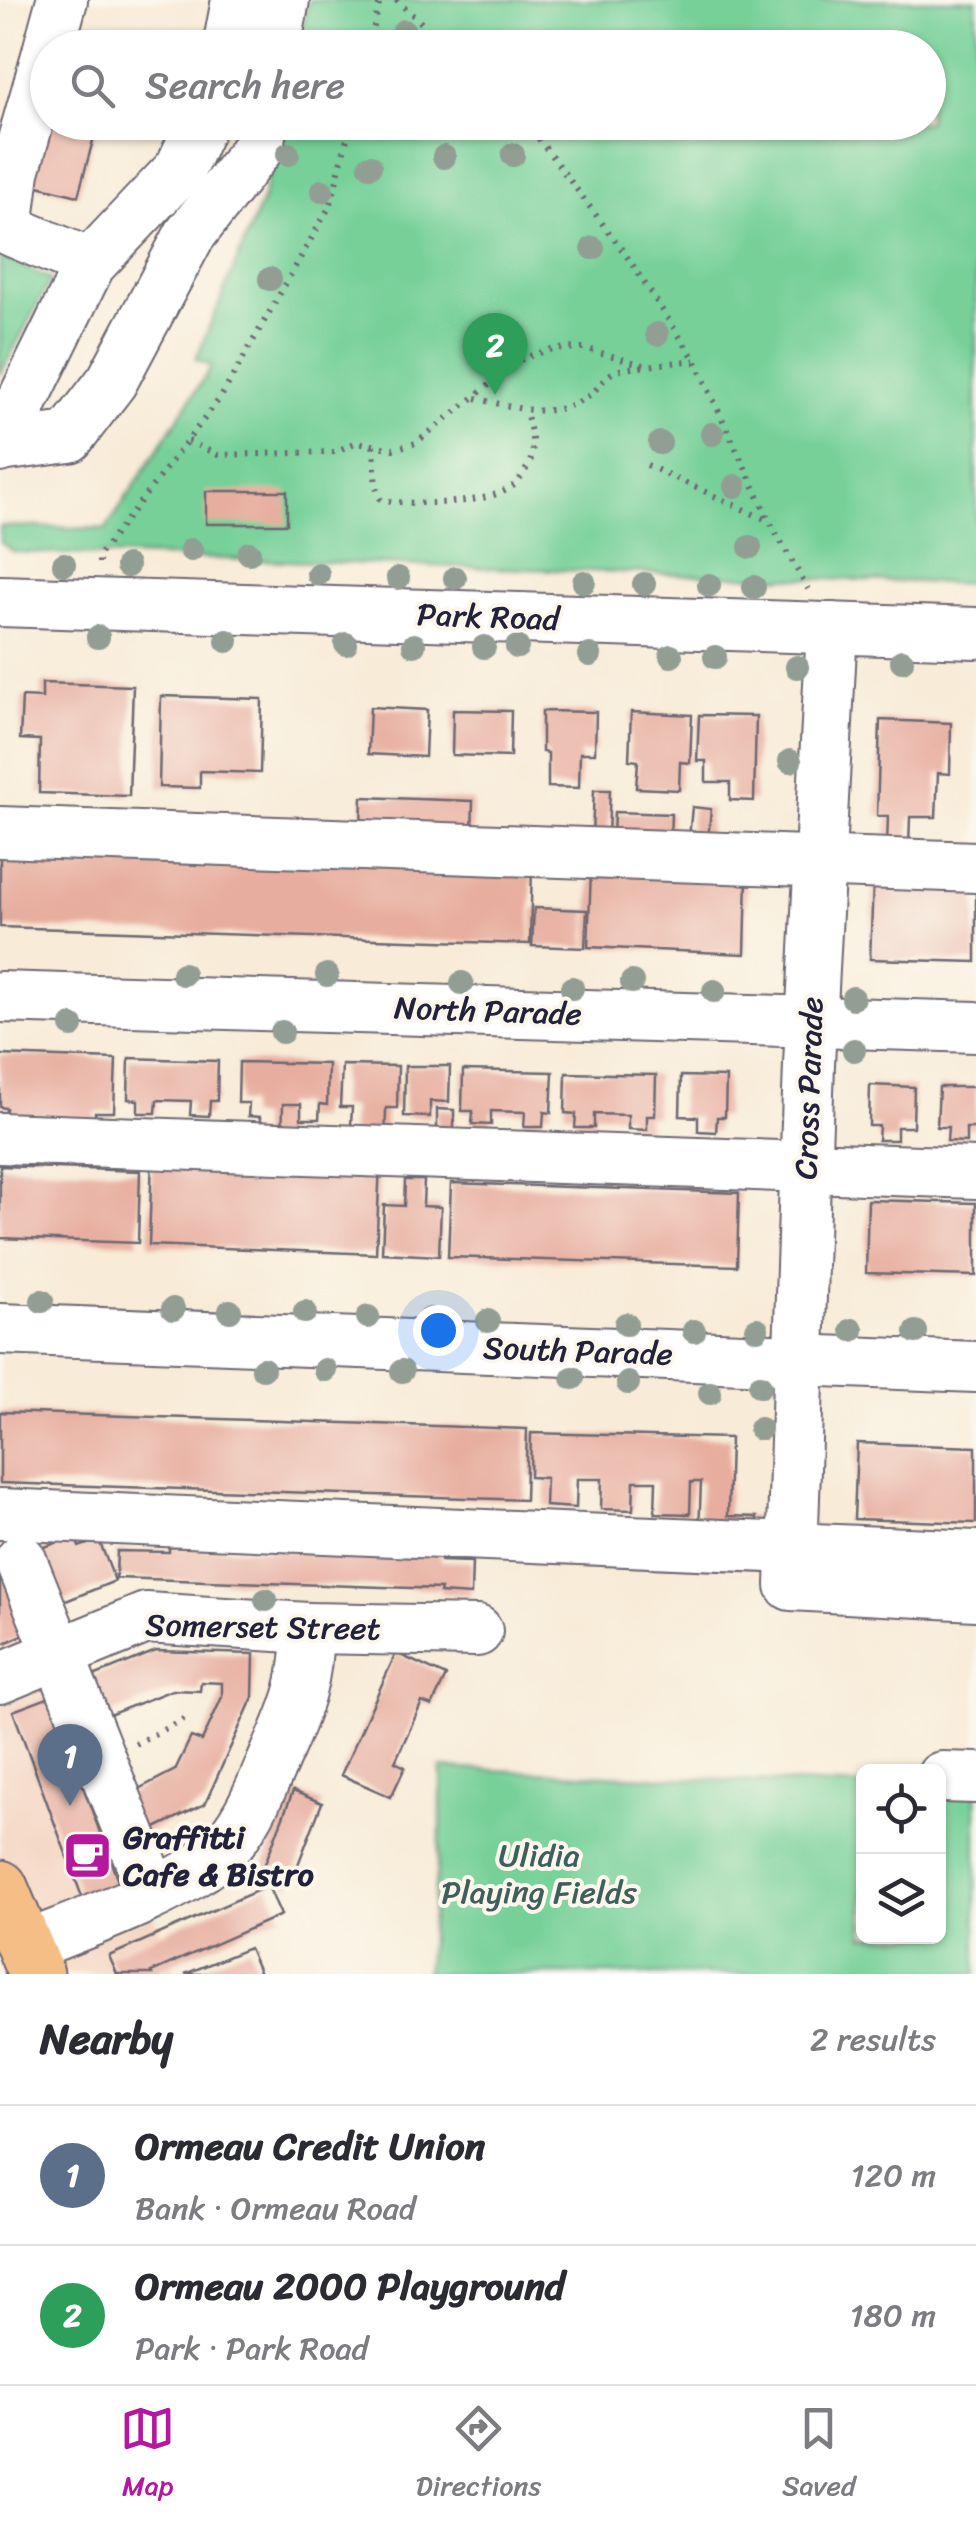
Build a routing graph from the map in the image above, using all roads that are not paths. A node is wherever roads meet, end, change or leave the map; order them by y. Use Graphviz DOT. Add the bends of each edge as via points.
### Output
graph roads {
  1 [pos="62,0"];
  2 [pos="237,0"];
  3 [pos="284,0"];
  4 [pos="54,30"];
  5 [pos="231,30"];
  6 [pos="279,30"];
  7 [pos="30,115"];
  8 [pos="194,140"];
  9 [pos="259,140"];
  10 [pos="4,227"];
  11 [pos="90,264"];
  12 [pos="0,446"];
  13 [pos="0,602"];
  14 [pos="824,616"];
  15 [pos="976,633"];
  16 [pos="0,832"];
  17 [pos="819,862"];
  18 [pos="976,867"];
  19 [pos="0,998"];
  20 [pos="812,1021"];
  21 [pos="976,1026"];
  22 [pos="0,1138"];
  23 [pos="805,1167"];
  24 [pos="976,1173"];
  25 [pos="0,1329"];
  26 [pos="798,1359"];
  27 [pos="976,1366"];
  28 [pos="0,1514"];
  29 [pos="792,1548"];
  30 [pos="976,1556"];
  31 [pos="21,1560"];
  32 [pos="976,1594"];
  33 [pos="308,1628"];
  34 [pos="477,1631"];
  35 [pos="58,1652"];
  36 [pos="0,1678"];
  37 [pos="0,1888"];
  38 [pos="153,1892"];
  39 [pos="31,1960"];
  1 -- 4 [label="street"];
  2 -- 5 [label="street"];
  3 -- 6 [label="street"];
  7 -- 10 [label="street"];
  8 -- 11 [label="street" via="180,169"];
  9 -- 12 [label="street" via="189,236 112,381 69,437"];
  10 -- 11 [label="street"];
  11 -- 12 [label="street"];
  13 -- 14 [label="street, Park Road"];
  14 -- 15 [label="street, Park Road"];
  14 -- 17 [label="street, Cross Parade"];
  16 -- 17 [label="street"];
  17 -- 18 [label="street"];
  17 -- 20 [label="street, Cross Parade"];
  19 -- 20 [label="street, North Parade"];
  20 -- 21 [label="street, North Parade"];
  20 -- 23 [label="street, Cross Parade"];
  22 -- 23 [label="street"];
  23 -- 24 [label="street"];
  23 -- 26 [label="street, Cross Parade"];
  25 -- 26 [label="street, South Parade"];
  26 -- 27 [label="street, South Parade"];
  26 -- 29 [label="street, Cross Parade"];
  28 -- 29 [label="street"];
  29 -- 30 [label="street"];
  29 -- 32 [label="street, Cross Parade" via="791,1585"];
  31 -- 35 [label="street"];
  33 -- 34 [label="street, Somerset Street"];
  33 -- 35 [label="street, Somerset Street" via="146,1618"];
  33 -- 38 [label="street" via="300,1700 241,1826 219,1853"];
  35 -- 36 [label="street, Somerset Street"];
  35 -- 38 [label="street"];
  37 -- 39 [label="main road"];
  38 -- 39 [label="street"];
}
